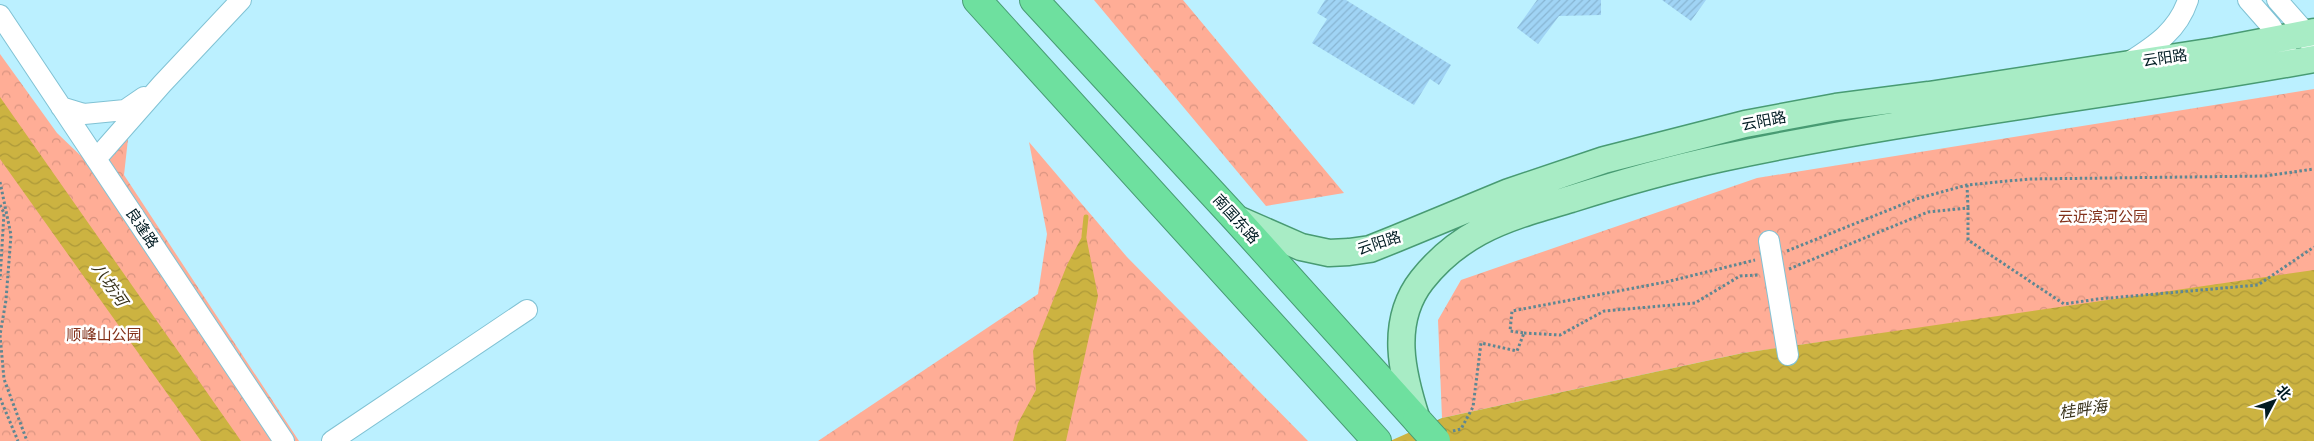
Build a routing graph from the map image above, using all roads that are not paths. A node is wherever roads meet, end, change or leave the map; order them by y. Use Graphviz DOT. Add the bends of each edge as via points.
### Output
graph roads {
  1 [pos="241,0"];
  2 [pos="978,0"];
  3 [pos="1034,0"];
  4 [pos="2188,0"];
  5 [pos="2248,0"];
  6 [pos="2277,0"];
  7 [pos="0,15"];
  8 [pos="2280,39"];
  9 [pos="2308,48"];
  10 [pos="2127,63"];
  11 [pos="162,84"];
  12 [pos="61,107"];
  13 [pos="96,159"];
  14 [pos="1604,160"];
  15 [pos="1634,179"];
  16 [pos="1236,219"];
  17 [pos="1772,257"];
  18 [pos="527,310"];
  19 [pos="1788,355"];
  20 [pos="1417,420"];
  21 [pos="1369,432"];
  22 [pos="1441,437"];
  23 [pos="284,441"];
  24 [pos="332,441"];
  1 -- 11 [label="street"];
  2 -- 21 [label="highway"];
  3 -- 16 [label="highway, 南国东路"];
  4 -- 10 [label="street" via="2183,15 2170,33"];
  5 -- 8 [label="street"];
  6 -- 9 [label="street"];
  7 -- 12 [label="street, 良逢路"];
  8 -- 9 [label="main road, 云阳路"];
  8 -- 10 [label="main road, 云阳路"];
  9 -- 15 [label="main road, 云阳路" via="1765,149"];
  10 -- 14 [label="main road, 云阳路" via="1836,107 1745,124"];
  11 -- 12 [label="street" via="125,110 84,114"];
  11 -- 13 [label="street"];
  12 -- 13 [label="street, 良逢路"];
  13 -- 23 [label="street, 良逢路"];
  14 -- 15 [label="main road" via="1589,172 1592,180"];
  14 -- 16 [label="main road, 云阳路" via="1509,192 1370,249 1329,252 1301,248"];
  15 -- 20 [label="main road, 云阳路" via="1505,221 1459,245 1437,263 1420,282 1408,305 1401,339 1405,384"];
  16 -- 20 [label="highway, 南国东路"];
  17 -- 19 [label="street"];
  18 -- 24 [label="street"];
  20 -- 22 [label="highway, 南国东路, bridge"];
}
